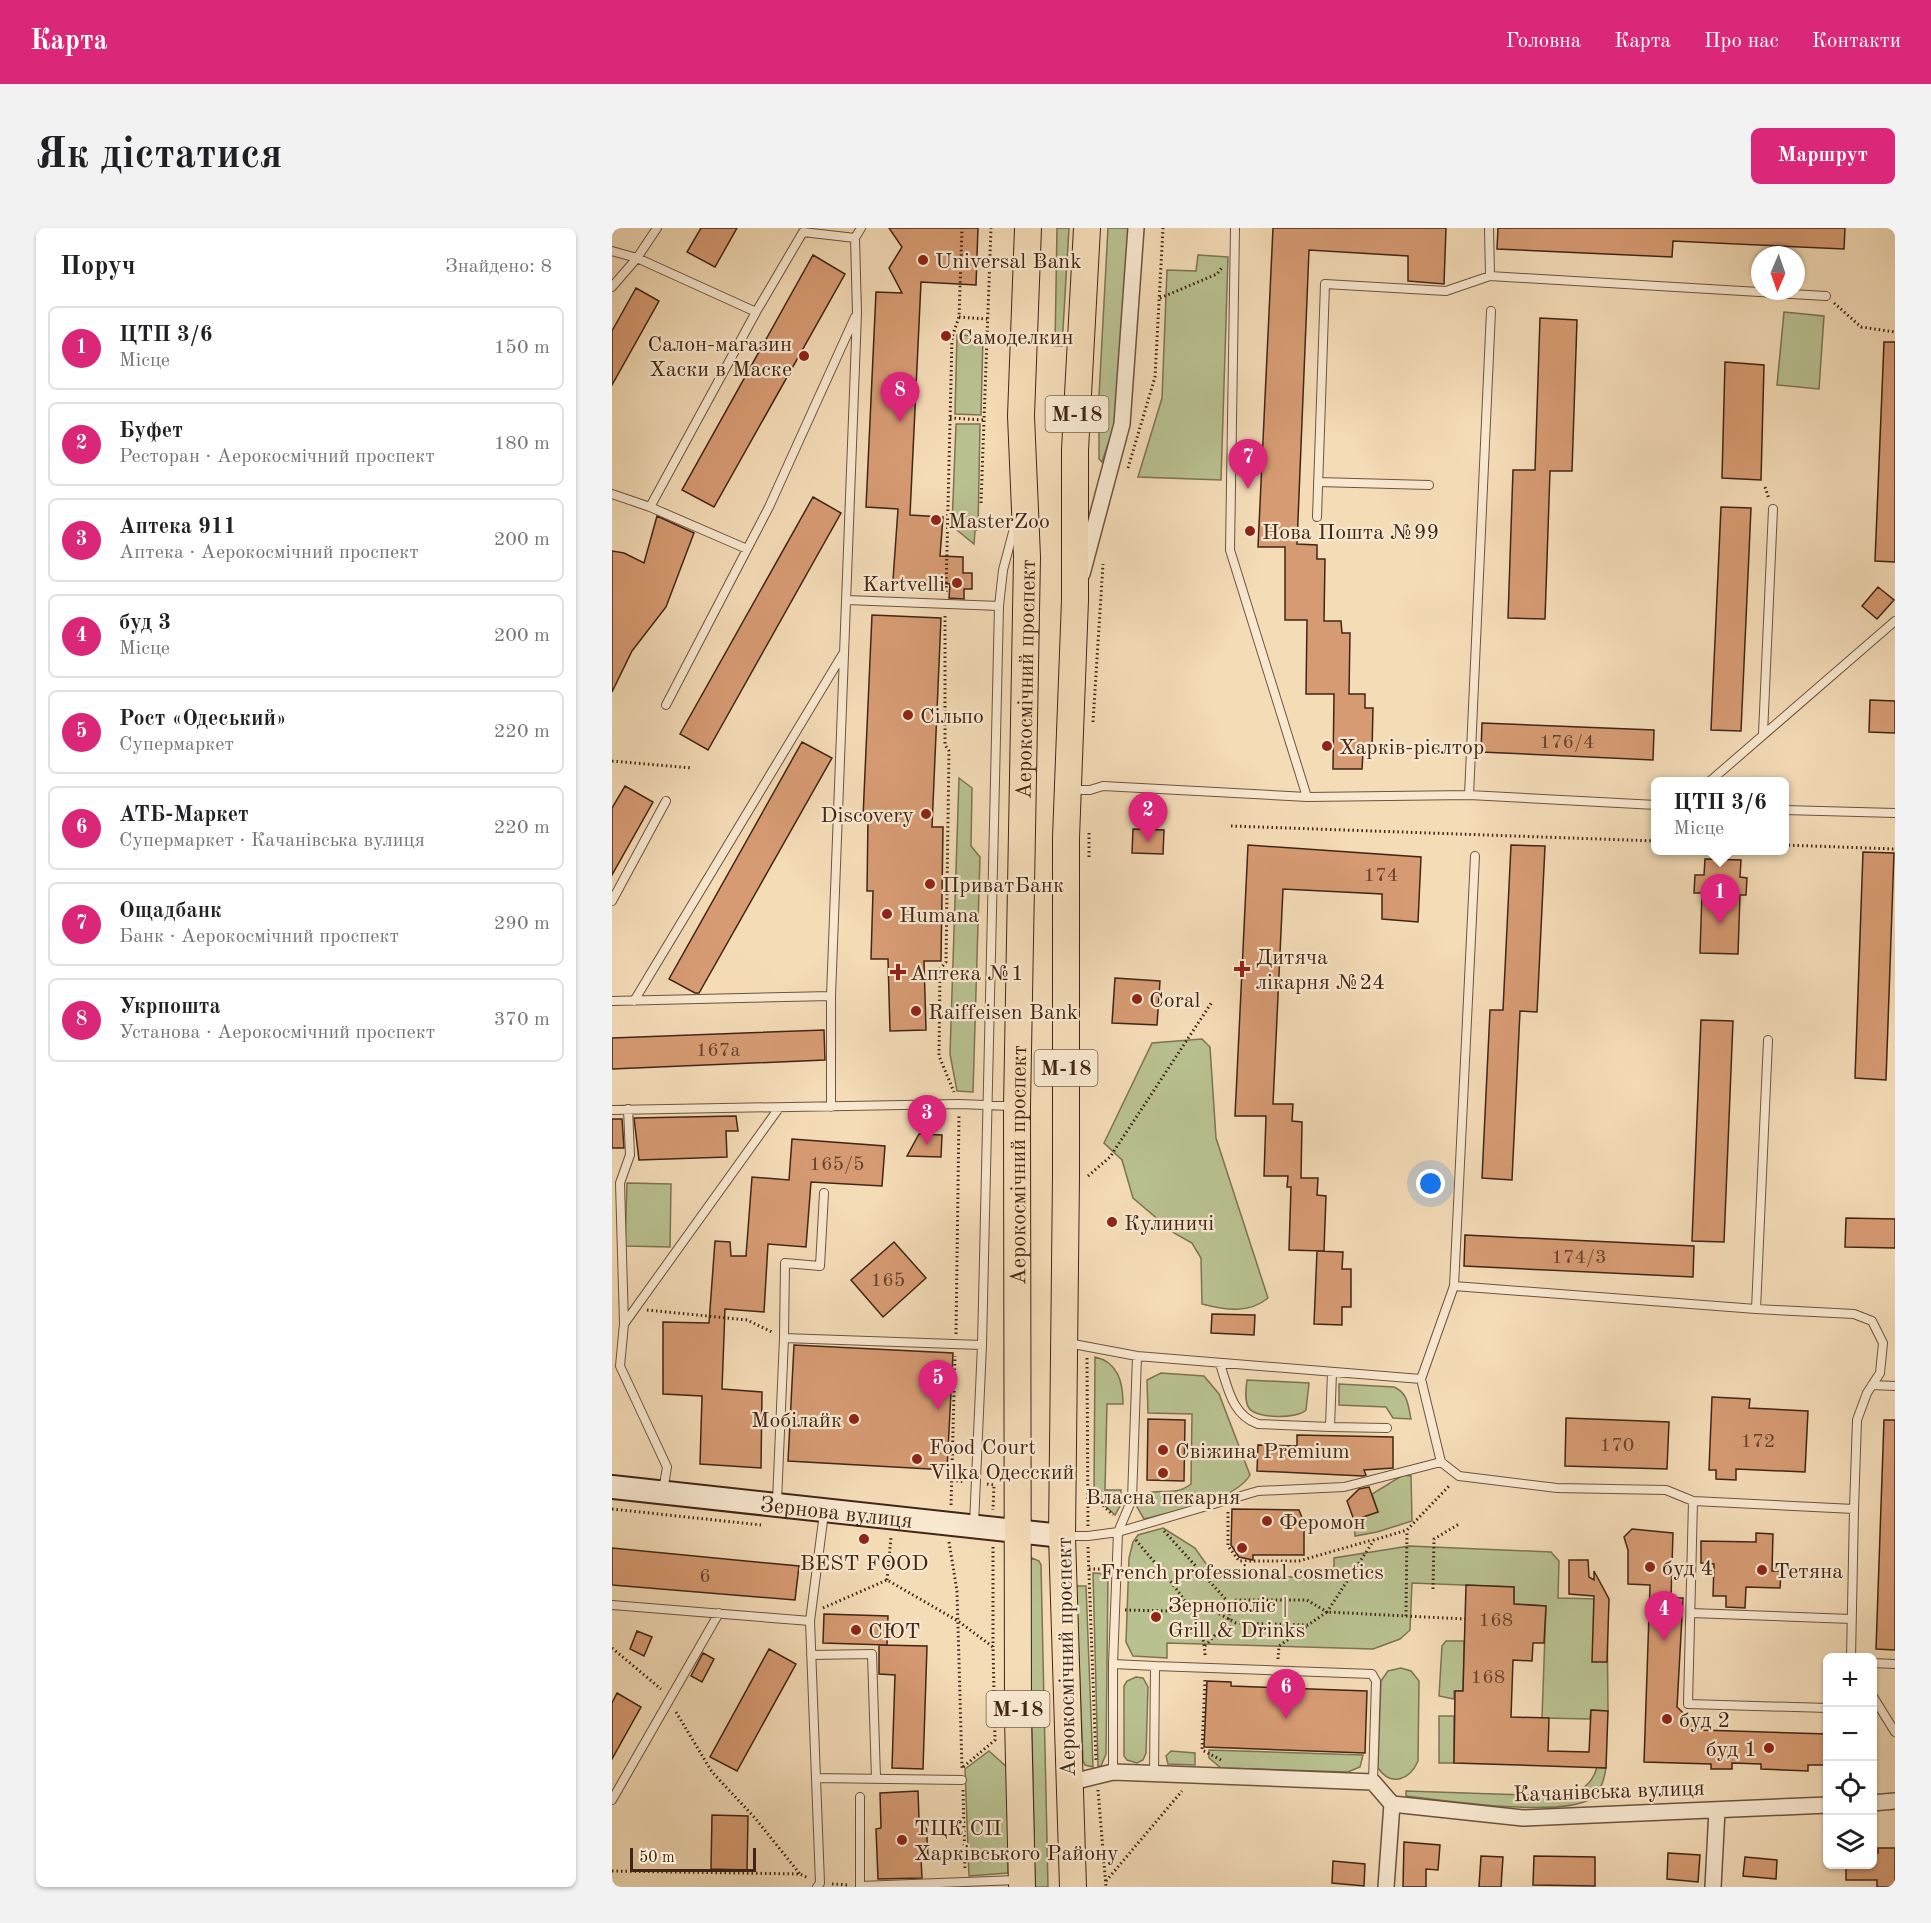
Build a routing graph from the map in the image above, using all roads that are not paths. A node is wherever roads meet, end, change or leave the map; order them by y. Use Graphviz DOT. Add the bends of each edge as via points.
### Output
graph roads {
  1 [pos="657,228"];
  2 [pos="861,228"];
  3 [pos="1028,228"];
  4 [pos="1087,228"];
  5 [pos="1136,228"];
  6 [pos="1235,228"];
  7 [pos="1489,228"];
  8 [pos="855,238"];
  9 [pos="612,251"];
  10 [pos="637,258"];
  11 [pos="1490,276"];
  12 [pos="612,287"];
  13 [pos="1826,296"];
  14 [pos="1491,311"];
  15 [pos="756,312"];
  16 [pos="857,313"];
  17 [pos="1318,482"];
  18 [pos="1429,485"];
  19 [pos="1023,492"];
  20 [pos="612,494"];
  21 [pos="650,507"];
  22 [pos="1773,509"];
  23 [pos="1317,517"];
  24 [pos="747,549"];
  25 [pos="847,600"];
  26 [pos="1075,600"];
  27 [pos="999,606"];
  28 [pos="1895,621"];
  29 [pos="845,651"];
  30 [pos="666,705"];
  31 [pos="1763,734"];
  32 [pos="1715,777"];
  33 [pos="1067,790"];
  34 [pos="1469,795"];
  35 [pos="1307,797"];
  36 [pos="666,801"];
  37 [pos="1651,805"];
  38 [pos="1789,810"];
  39 [pos="1895,813"];
  40 [pos="1475,856"];
  41 [pos="612,901"];
  42 [pos="831,996"];
  43 [pos="612,1001"];
  44 [pos="634,1001"];
  45 [pos="1767,1040"];
  46 [pos="987,1105"];
  47 [pos="1017,1106"];
  48 [pos="831,1107"];
  49 [pos="779,1108"];
  50 [pos="628,1109"];
  51 [pos="612,1110"];
  52 [pos="824,1193"];
  53 [pos="1454,1286"];
  54 [pos="1756,1309"];
  55 [pos="624,1324"];
  56 [pos="784,1338"];
  57 [pos="1064,1342"];
  58 [pos="982,1345"];
  59 [pos="1137,1356"];
  60 [pos="1220,1364"];
  61 [pos="1332,1372"];
  62 [pos="1421,1379"];
  63 [pos="1872,1385"];
  64 [pos="1895,1386"];
  65 [pos="1330,1427"];
  66 [pos="1387,1428"];
  67 [pos="1441,1462"];
  68 [pos="612,1487"];
  69 [pos="663,1492"];
  70 [pos="1693,1501"];
  71 [pos="776,1506"];
  72 [pos="1854,1509"];
  73 [pos="824,1511"];
  74 [pos="974,1526"];
  75 [pos="1122,1528"];
  76 [pos="1017,1531"];
  77 [pos="1062,1536"];
  78 [pos="612,1605"];
  79 [pos="719,1613"];
  80 [pos="1691,1613"];
  81 [pos="810,1618"];
  82 [pos="1851,1619"];
  83 [pos="1851,1653"];
  84 [pos="811,1655"];
  85 [pos="1877,1663"];
  86 [pos="1113,1664"];
  87 [pos="1895,1664"];
  88 [pos="1155,1666"];
  89 [pos="1877,1702"];
  90 [pos="1823,1708"];
  91 [pos="1877,1710"];
  92 [pos="1883,1710"];
  93 [pos="1895,1732"];
  94 [pos="1113,1772"];
  95 [pos="1154,1774"];
  96 [pos="816,1778"];
  97 [pos="876,1778"];
  98 [pos="962,1780"];
  99 [pos="1373,1782"];
  100 [pos="1068,1783"];
  101 [pos="860,1797"];
  102 [pos="612,1800"];
  103 [pos="1895,1802"];
  104 [pos="1877,1803"];
  105 [pos="1392,1804"];
  106 [pos="1823,1805"];
  107 [pos="1717,1810"];
  108 [pos="1022,1883"];
  109 [pos="818,1885"];
  110 [pos="1073,1887"];
  111 [pos="1386,1887"];
  112 [pos="1713,1887"];
  1 -- 10 [label="lane"];
  2 -- 8 [label="lane"];
  3 -- 19 [label="main road, Аерокосмічний проспект / М-18"];
  4 -- 26 [label="main road, Аерокосмічний проспект / М-18" via="1075,450"];
  5 -- 26 [label="street, Аерокосмічний проспект" via="1122,424"];
  6 -- 35 [label="lane" via="1230,550"];
  7 -- 11 [label="lane"];
  8 -- 15 [label="lane" via="803,232"];
  8 -- 16 [label="lane"];
  9 -- 10 [label="lane"];
  10 -- 12 [label="lane"];
  10 -- 15 [label="lane"];
  11 -- 13 [label="lane"];
  11 -- 17 [label="lane" via="1446,291 1325,284"];
  14 -- 34 [label="lane"];
  15 -- 21 [label="lane"];
  16 -- 24 [label="lane"];
  16 -- 25 [label="lane"];
  17 -- 18 [label="lane"];
  17 -- 23 [label="lane"];
  19 -- 27 [label="lane" via="1003,570"];
  19 -- 47 [label="main road, Аерокосмічний проспект / М-18" via="1027,557"];
  20 -- 21 [label="lane"];
  21 -- 24 [label="lane"];
  22 -- 31 [label="lane"];
  24 -- 30 [label="lane"];
  25 -- 27 [label="lane"];
  25 -- 29 [label="lane"];
  26 -- 33 [label="main road, Аерокосмічний проспект / М-18"];
  27 -- 46 [label="lane"];
  28 -- 31 [label="lane"];
  29 -- 42 [label="lane"];
  29 -- 44 [label="lane"];
  31 -- 32 [label="lane"];
  33 -- 35 [label="lane" via="1103,786"];
  33 -- 57 [label="main road, Аерокосмічний проспект / М-18"];
  34 -- 35 [label="lane"];
  34 -- 37 [label="lane"];
  36 -- 41 [label="lane"];
  38 -- 39 [label="lane"];
  40 -- 53 [label="lane"];
  42 -- 44 [label="lane"];
  42 -- 48 [label="lane"];
  43 -- 44 [label="lane"];
  45 -- 54 [label="lane"];
  46 -- 47 [label="lane"];
  46 -- 48 [label="lane"];
  46 -- 58 [label="lane"];
  47 -- 76 [label="main road, Аерокосмічний проспект / М-18"];
  48 -- 49 [label="lane"];
  49 -- 50 [label="lane"];
  49 -- 55 [label="lane"];
  50 -- 51 [label="lane"];
  50 -- 55 [label="lane" via="630,1155 620,1183"];
  52 -- 56 [label="lane" via="820,1266 785,1263"];
  53 -- 54 [label="lane"];
  53 -- 62 [label="lane"];
  54 -- 63 [label="lane" via="1854,1314 1872,1321 1883,1343 1880,1373"];
  55 -- 69 [label="lane" via="620,1366 667,1467"];
  56 -- 58 [label="lane"];
  56 -- 71 [label="lane"];
  57 -- 59 [label="lane"];
  57 -- 77 [label="main road, Аерокосмічний проспект / М-18"];
  58 -- 74 [label="lane"];
  59 -- 60 [label="lane"];
  59 -- 75 [label="lane" via="1132,1499"];
  60 -- 61 [label="lane"];
  60 -- 65 [label="lane" via="1233,1403 1248,1421"];
  61 -- 62 [label="lane"];
  61 -- 65 [label="lane"];
  62 -- 67 [label="lane"];
  63 -- 64 [label="lane"];
  63 -- 72 [label="lane" via="1857,1420"];
  65 -- 66 [label="lane"];
  67 -- 70 [label="lane" via="1459,1476 1557,1488 1666,1490"];
  67 -- 75 [label="lane" via="1344,1487 1258,1491"];
  68 -- 69 [label="street, Зернова вулиця"];
  69 -- 71 [label="street, Зернова вулиця"];
  70 -- 72 [label="lane"];
  70 -- 80 [label="lane"];
  71 -- 73 [label="street, Зернова вулиця"];
  72 -- 82 [label="lane"];
  73 -- 74 [label="street, Зернова вулиця"];
  73 -- 81 [label="lane"];
  74 -- 76 [label="street, Зернова вулиця"];
  75 -- 77 [label="lane" via="1088,1536"];
  75 -- 86 [label="lane"];
  76 -- 77 [label="street, Зернова вулиця"];
  76 -- 108 [label="main road, Аерокосмічний проспект / М-18"];
  77 -- 100 [label="main road, Аерокосмічний проспект / М-18"];
  78 -- 79 [label="lane"];
  79 -- 81 [label="lane"];
  79 -- 102 [label="lane"];
  80 -- 82 [label="lane"];
  80 -- 90 [label="lane" via="1688,1704"];
  81 -- 84 [label="lane"];
  82 -- 83 [label="lane"];
  84 -- 96 [label="lane"];
  84 -- 97 [label="lane" via="872,1654"];
  85 -- 87 [label="lane"];
  86 -- 88 [label="lane"];
  86 -- 94 [label="lane"];
  88 -- 95 [label="lane"];
  88 -- 99 [label="lane" via="1372,1674 1376,1681"];
  89 -- 92 [label="lane"];
  91 -- 92 [label="lane"];
  92 -- 93 [label="lane"];
  94 -- 95 [label="street"];
  94 -- 100 [label="street"];
  95 -- 99 [label="street"];
  96 -- 97 [label="lane"];
  96 -- 109 [label="lane"];
  97 -- 98 [label="lane"];
  99 -- 105 [label="street"];
  100 -- 110 [label="main road, Аерокосмічний проспект / М-18"];
  101 -- 108 [label="lane" via="860,1886"];
  103 -- 104 [label="street"];
  105 -- 107 [label="street, Качанівська вулиця" via="1523,1818"];
  105 -- 111 [label="street"];
  106 -- 107 [label="street, Качанівська вулиця"];
  107 -- 112 [label="street"];
}
